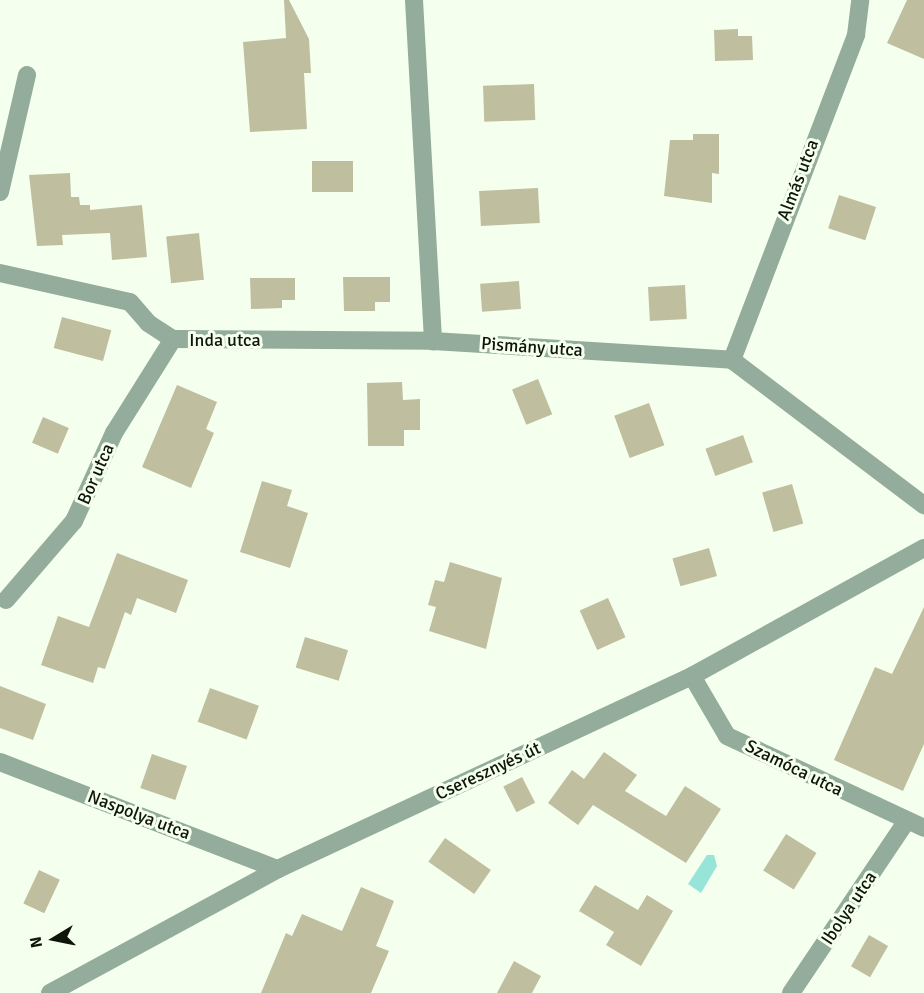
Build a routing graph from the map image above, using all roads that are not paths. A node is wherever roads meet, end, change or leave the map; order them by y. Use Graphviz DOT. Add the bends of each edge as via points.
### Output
graph roads {
  1 [pos="414,0"];
  2 [pos="860,0"];
  3 [pos="27,75"];
  4 [pos="0,192"];
  5 [pos="0,273"];
  6 [pos="173,339"];
  7 [pos="433,341"];
  8 [pos="732,360"];
  9 [pos="924,505"];
  10 [pos="924,548"];
  11 [pos="6,600"];
  12 [pos="693,676"];
  13 [pos="0,762"];
  14 [pos="906,822"];
  15 [pos="924,828"];
  16 [pos="278,869"];
  17 [pos="50,993"];
  18 [pos="791,993"];
  1 -- 7 [label="street"];
  2 -- 8 [label="street, Almás utca" via="856,35"];
  3 -- 4 [label="street"];
  5 -- 6 [label="street, Inda utca" via="130,302 147,323"];
  6 -- 7 [label="street, Inda utca"];
  6 -- 11 [label="street, Bor utca" via="114,433 75,521"];
  7 -- 8 [label="street, Pismány utca"];
  8 -- 9 [label="street"];
  10 -- 12 [label="street, Cseresznyés út"];
  12 -- 14 [label="street, Szamóca utca" via="727,736"];
  12 -- 16 [label="street, Cseresznyés út"];
  13 -- 16 [label="street, Naspolya utca"];
  14 -- 15 [label="street, Szamóca utca"];
  14 -- 18 [label="street, Ibolya utca"];
  16 -- 17 [label="street, Cseresznyés út"];
}
